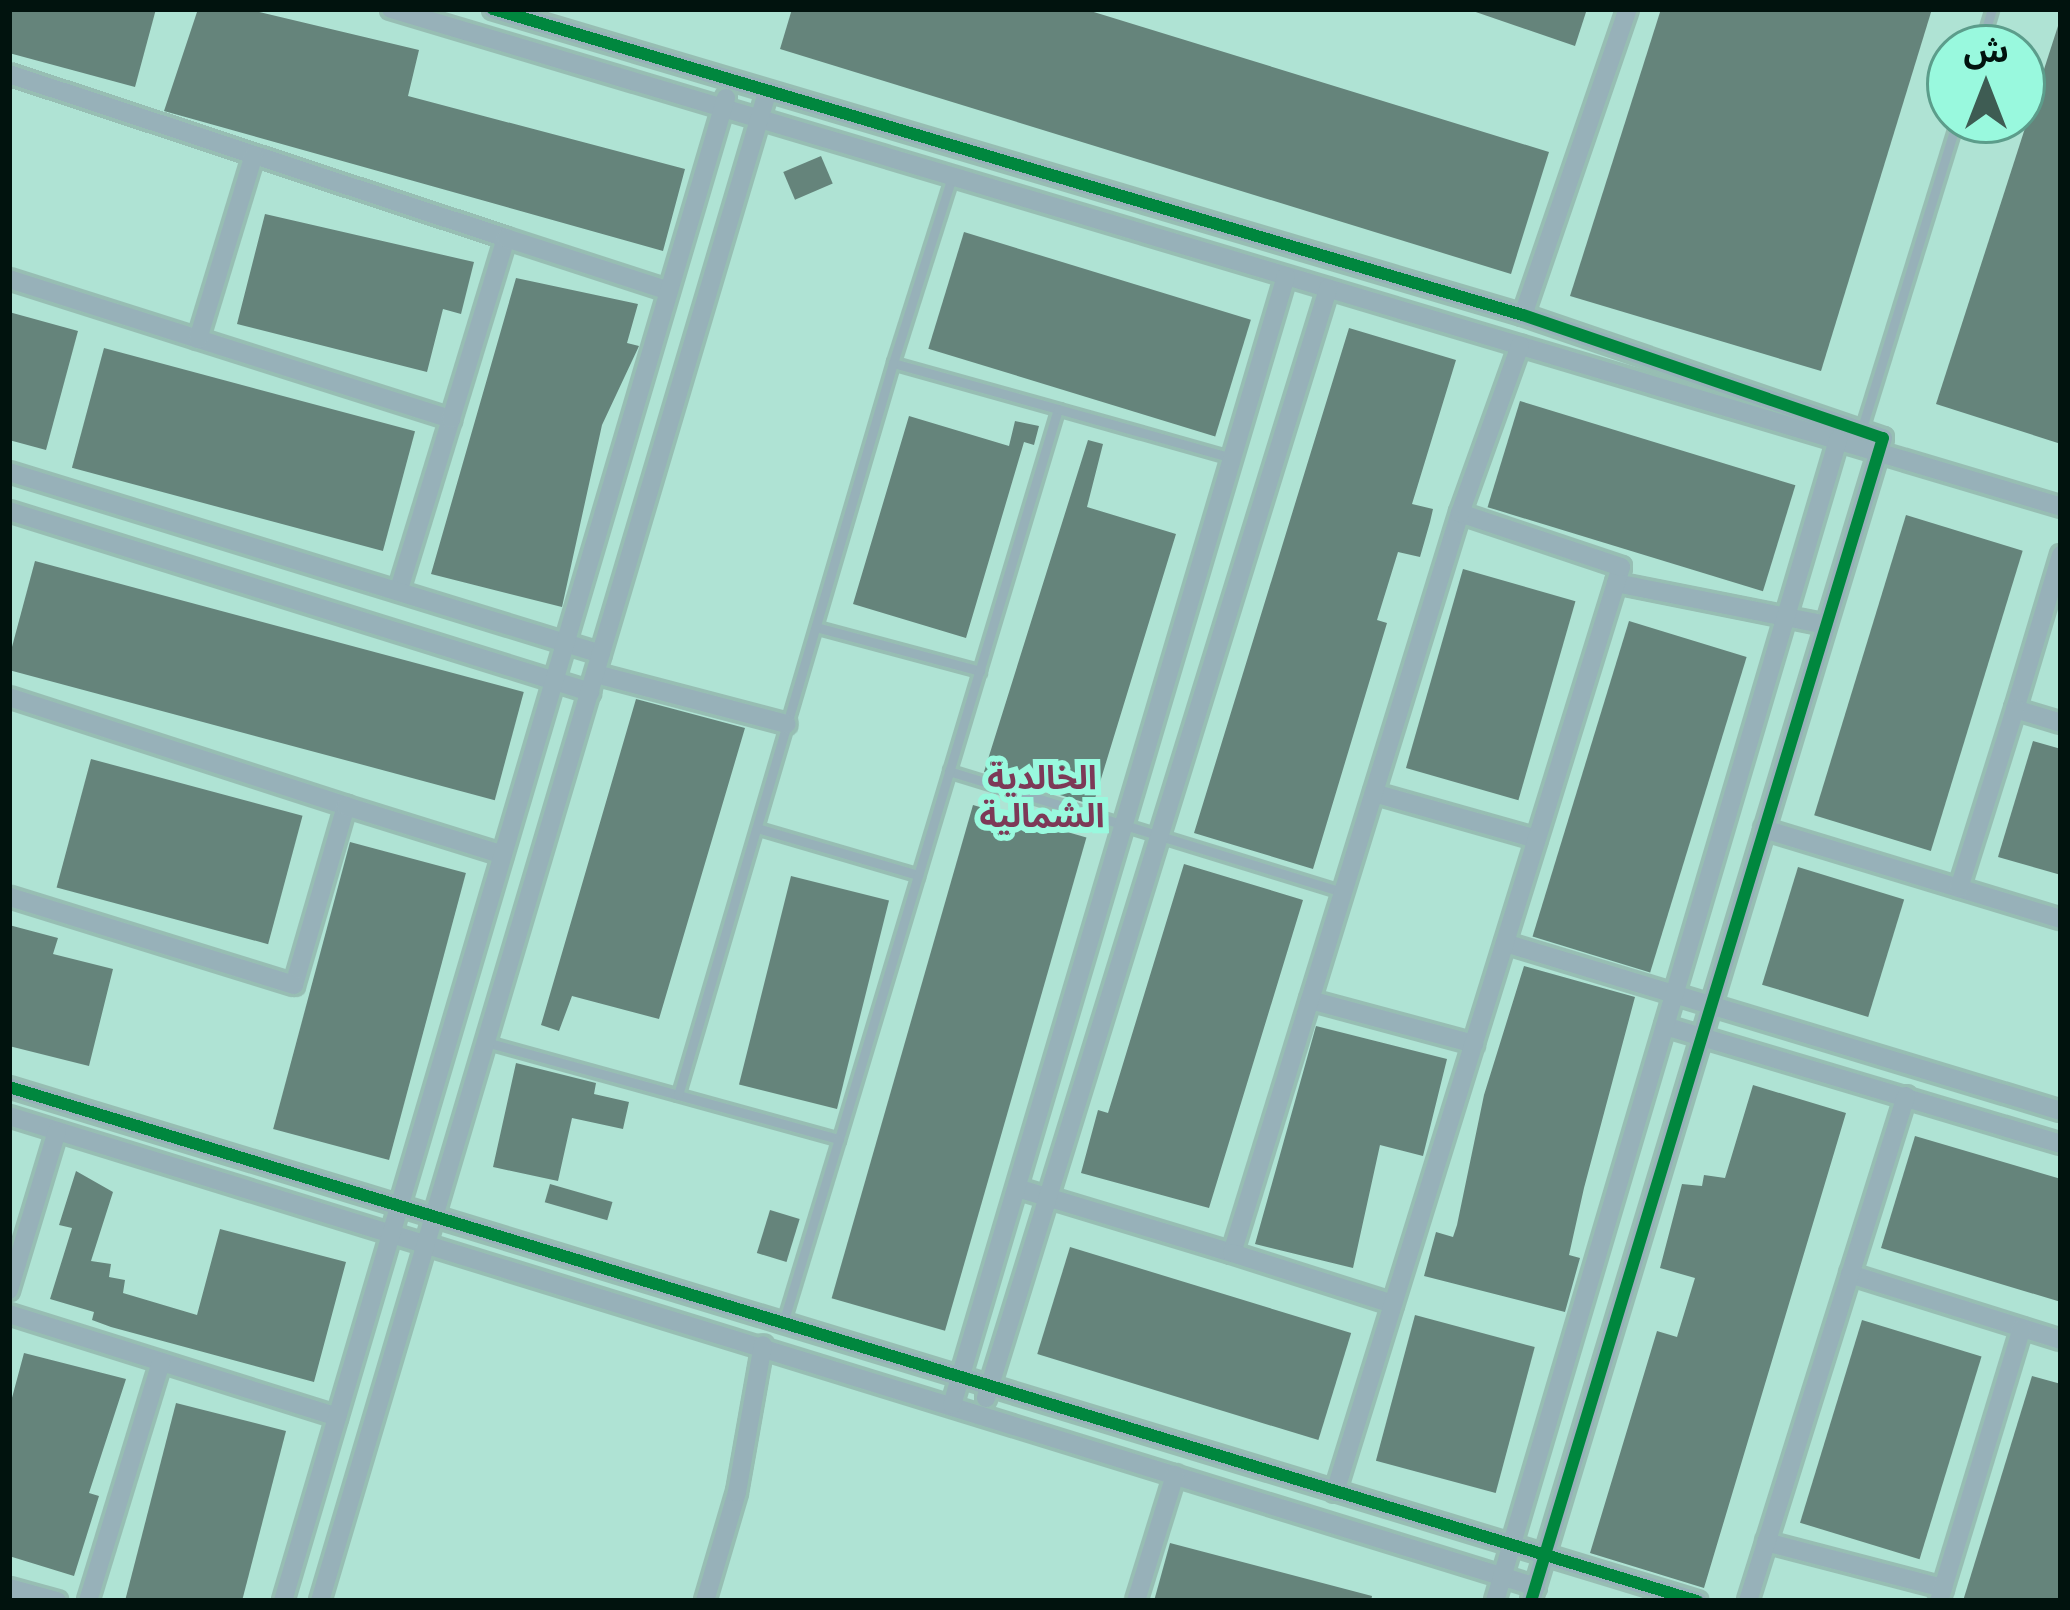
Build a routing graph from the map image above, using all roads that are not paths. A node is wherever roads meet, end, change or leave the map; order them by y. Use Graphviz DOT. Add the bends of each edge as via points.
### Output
graph roads {
  1 [pos="391,9"];
  2 [pos="494,9"];
  3 [pos="1628,9"];
  4 [pos="9,74"];
  5 [pos="730,82"];
  6 [pos="767,93"];
  7 [pos="723,108"];
  8 [pos="760,119"];
  9 [pos="1951,144"];
  10 [pos="254,154"];
  11 [pos="952,176"];
  12 [pos="506,238"];
  13 [pos="1286,276"];
  14 [pos="9,279"];
  15 [pos="1328,289"];
  16 [pos="669,291"];
  17 [pos="1523,315"];
  18 [pos="198,339"];
  19 [pos="1520,346"];
  20 [pos="893,363"];
  21 [pos="1058,409"];
  22 [pos="451,419"];
  23 [pos="1861,431"];
  24 [pos="1838,440"];
  25 [pos="1879,453"];
  26 [pos="1232,458"];
  27 [pos="9,472"];
  28 [pos="2061,507"];
  29 [pos="9,511"];
  30 [pos="1460,513"];
  31 [pos="2061,555"];
  32 [pos="1616,583"];
  33 [pos="399,589"];
  34 [pos="1786,614"];
  35 [pos="1822,624"];
  36 [pos="816,627"];
  37 [pos="566,639"];
  38 [pos="980,670"];
  39 [pos="596,673"];
  40 [pos="555,677"];
  41 [pos="9,697"];
  42 [pos="2014,709"];
  43 [pos="2061,723"];
  44 [pos="787,724"];
  45 [pos="949,771"];
  46 [pos="1374,793"];
  47 [pos="346,806"];
  48 [pos="1122,824"];
  49 [pos="757,828"];
  50 [pos="1764,830"];
  51 [pos="1158,837"];
  52 [pos="1537,839"];
  53 [pos="502,855"];
  54 [pos="918,875"];
  55 [pos="1959,888"];
  56 [pos="1343,892"];
  57 [pos="9,897"];
  58 [pos="2061,919"];
  59 [pos="1505,943"];
  60 [pos="1675,991"];
  61 [pos="1310,1000"];
  62 [pos="1711,1005"];
  63 [pos="1665,1026"];
  64 [pos="1702,1034"];
  65 [pos="486,1042"];
  66 [pos="1474,1044"];
  67 [pos="9,1087"];
  68 [pos="678,1095"];
  69 [pos="1906,1096"];
  70 [pos="2061,1111"];
  71 [pos="9,1116"];
  72 [pos="57,1131"];
  73 [pos="839,1139"];
  74 [pos="2061,1144"];
  75 [pos="1017,1188"];
  76 [pos="1045,1196"];
  77 [pos="399,1208"];
  78 [pos="434,1218"];
  79 [pos="392,1231"];
  80 [pos="427,1240"];
  81 [pos="1232,1253"];
  82 [pos="1850,1274"];
  83 [pos="9,1290"];
  84 [pos="1393,1304"];
  85 [pos="9,1315"];
  86 [pos="783,1324"];
  87 [pos="2022,1328"];
  88 [pos="2061,1340"];
  89 [pos="763,1345"];
  90 [pos="160,1362"];
  91 [pos="961,1378"];
  92 [pos="986,1386"];
  93 [pos="952,1405"];
  94 [pos="986,1415"];
  95 [pos="337,1417"];
  96 [pos="1175,1475"];
  97 [pos="1335,1492"];
  98 [pos="1766,1542"];
  99 [pos="1512,1545"];
  100 [pos="1545,1556"];
  101 [pos="1502,1577"];
  102 [pos="9,1588"];
  103 [pos="1533,1594"];
  104 [pos="1941,1594"];
  105 [pos="57,1601"];
  106 [pos="88,1601"];
  107 [pos="283,1601"];
  108 [pos="320,1601"];
  109 [pos="705,1601"];
  110 [pos="1136,1601"];
  111 [pos="1496,1601"];
  112 [pos="1696,1601"];
  113 [pos="1748,1601"];
  1 -- 7 [label="street"];
  2 -- 5 [label="street"];
  3 -- 17 [label="street"];
  4 -- 10 [label="street"];
  5 -- 6 [label="street"];
  5 -- 7 [label="street"];
  6 -- 8 [label="street"];
  6 -- 17 [label="street"];
  7 -- 8 [label="street"];
  7 -- 16 [label="street"];
  8 -- 11 [label="street"];
  8 -- 39 [label="street"];
  9 -- 23 [label="lane"];
  10 -- 12 [label="street"];
  10 -- 18 [label="street"];
  11 -- 13 [label="street"];
  11 -- 20 [label="lane"];
  12 -- 16 [label="street"];
  12 -- 22 [label="street"];
  13 -- 15 [label="street"];
  13 -- 26 [label="street"];
  14 -- 18 [label="street"];
  15 -- 19 [label="street"];
  15 -- 51 [label="street"];
  16 -- 37 [label="street"];
  17 -- 23 [label="street"];
  18 -- 22 [label="street"];
  19 -- 24 [label="street"];
  19 -- 30 [label="street"];
  20 -- 21 [label="lane"];
  20 -- 36 [label="lane"];
  21 -- 26 [label="lane"];
  21 -- 38 [label="lane"];
  22 -- 33 [label="street"];
  23 -- 25 [label="street" via="1883,438"];
  24 -- 25 [label="street"];
  24 -- 34 [label="street"];
  25 -- 28 [label="street"];
  25 -- 35 [label="street"];
  26 -- 48 [label="street"];
  27 -- 33 [label="street"];
  29 -- 40 [label="street"];
  30 -- 32 [label="street" via="1621,567"];
  30 -- 46 [label="street"];
  31 -- 42 [label="street"];
  32 -- 34 [label="street"];
  32 -- 52 [label="street"];
  33 -- 37 [label="street"];
  34 -- 35 [label="street"];
  34 -- 60 [label="street"];
  35 -- 50 [label="street"];
  36 -- 38 [label="lane"];
  36 -- 44 [label="lane"];
  37 -- 39 [label="street"];
  37 -- 40 [label="street"];
  38 -- 45 [label="lane"];
  39 -- 40 [label="street"];
  39 -- 44 [label="street"];
  39 -- 65 [label="street"];
  40 -- 53 [label="street"];
  41 -- 47 [label="street"];
  42 -- 43 [label="street"];
  42 -- 55 [label="street"];
  44 -- 49 [label="lane"];
  45 -- 48 [label="lane"];
  45 -- 54 [label="lane"];
  46 -- 52 [label="street"];
  46 -- 56 [label="street"];
  47 -- 53 [label="street"];
  47 -- 57 [label="street" via="294,985"];
  48 -- 51 [label="lane"];
  48 -- 75 [label="street"];
  49 -- 54 [label="lane"];
  49 -- 68 [label="lane"];
  50 -- 55 [label="street"];
  50 -- 62 [label="street"];
  51 -- 56 [label="lane"];
  51 -- 76 [label="street"];
  52 -- 59 [label="street"];
  53 -- 77 [label="street"];
  54 -- 73 [label="lane"];
  55 -- 58 [label="street"];
  56 -- 61 [label="street"];
  59 -- 60 [label="street"];
  59 -- 66 [label="street"];
  60 -- 62 [label="street"];
  60 -- 63 [label="street"];
  61 -- 66 [label="street"];
  61 -- 81 [label="street"];
  62 -- 64 [label="street"];
  62 -- 70 [label="street"];
  63 -- 64 [label="street"];
  63 -- 99 [label="street"];
  64 -- 69 [label="street"];
  64 -- 100 [label="street"];
  65 -- 68 [label="lane"];
  65 -- 78 [label="street"];
  66 -- 84 [label="street"];
  67 -- 77 [label="street"];
  68 -- 73 [label="lane"];
  69 -- 74 [label="street"];
  69 -- 82 [label="street"];
  71 -- 72 [label="street"];
  72 -- 79 [label="street"];
  72 -- 83 [label="street"];
  73 -- 86 [label="lane"];
  75 -- 76 [label="street"];
  75 -- 91 [label="street"];
  76 -- 81 [label="street"];
  76 -- 92 [label="street"];
  77 -- 78 [label="street"];
  77 -- 79 [label="street"];
  78 -- 80 [label="street"];
  78 -- 86 [label="street"];
  79 -- 80 [label="street"];
  79 -- 95 [label="street"];
  80 -- 89 [label="street"];
  80 -- 108 [label="street"];
  81 -- 84 [label="street"];
  82 -- 87 [label="street"];
  82 -- 98 [label="street"];
  84 -- 97 [label="street"];
  85 -- 90 [label="street"];
  86 -- 91 [label="street"];
  87 -- 88 [label="street"];
  87 -- 104 [label="street"];
  89 -- 93 [label="street"];
  89 -- 109 [label="street" via="737,1492"];
  90 -- 95 [label="street"];
  90 -- 106 [label="street"];
  91 -- 92 [label="street"];
  91 -- 93 [label="street"];
  92 -- 94 [label="street"];
  92 -- 97 [label="street"];
  93 -- 94 [label="street"];
  94 -- 96 [label="street"];
  95 -- 107 [label="street"];
  96 -- 101 [label="street"];
  96 -- 110 [label="street"];
  97 -- 99 [label="street"];
  98 -- 104 [label="street"];
  98 -- 113 [label="street"];
  99 -- 100 [label="street"];
  99 -- 101 [label="street"];
  100 -- 103 [label="street"];
  100 -- 112 [label="street"];
  101 -- 103 [label="street"];
  101 -- 111 [label="street"];
  102 -- 105 [label="street"];
}
